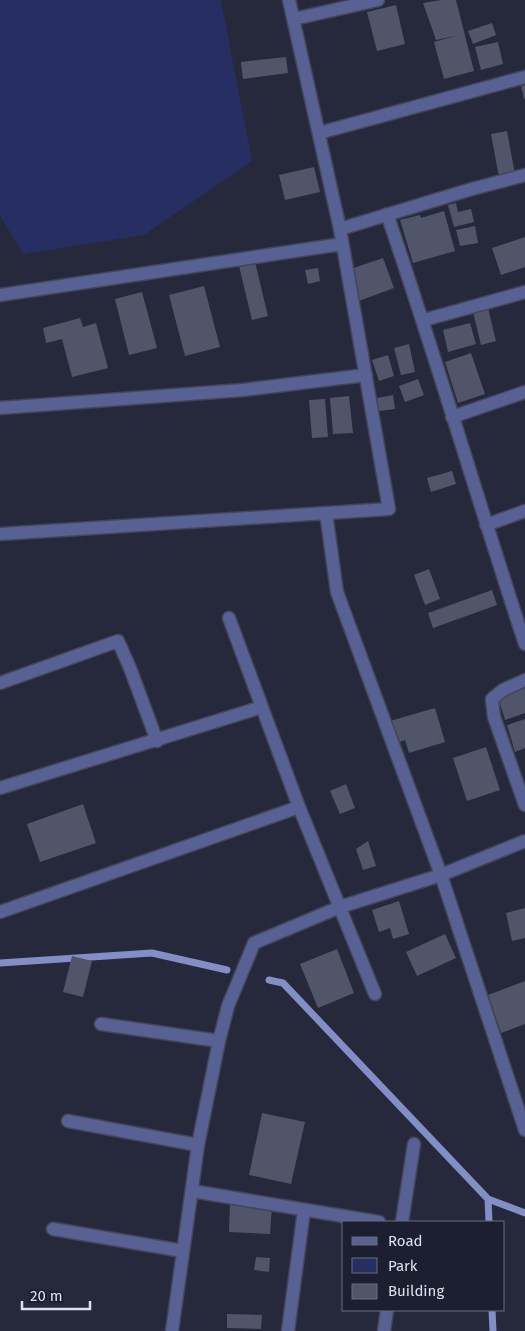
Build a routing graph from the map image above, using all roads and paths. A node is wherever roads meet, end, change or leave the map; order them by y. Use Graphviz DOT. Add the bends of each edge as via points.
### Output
graph roads {
  1 [pos="289,0"];
  2 [pos="378,0"];
  3 [pos="294,19"];
  4 [pos="525,77"];
  5 [pos="319,133"];
  6 [pos="525,175"];
  7 [pos="387,214"];
  8 [pos="340,229"];
  9 [pos="342,244"];
  10 [pos="525,292"];
  11 [pos="0,295"];
  12 [pos="424,320"];
  13 [pos="366,375"];
  14 [pos="525,392"];
  15 [pos="0,408"];
  16 [pos="452,417"];
  17 [pos="525,511"];
  18 [pos="326,513"];
  19 [pos="486,525"];
  20 [pos="0,534"];
  21 [pos="229,618"];
  22 [pos="525,644"];
  23 [pos="525,680"];
  24 [pos="0,683"];
  25 [pos="262,708"];
  26 [pos="157,741"];
  27 [pos="0,788"];
  28 [pos="525,805"];
  29 [pos="299,807"];
  30 [pos="525,841"];
  31 [pos="440,875"];
  32 [pos="340,907"];
  33 [pos="0,912"];
  34 [pos="375,994"];
  35 [pos="101,1024"];
  36 [pos="219,1041"];
  37 [pos="68,1121"];
  38 [pos="525,1130"];
  39 [pos="414,1144"];
  40 [pos="198,1145"];
  41 [pos="192,1190"];
  42 [pos="304,1210"];
  43 [pos="373,1221"];
  44 [pos="402,1221"];
  45 [pos="53,1229"];
  46 [pos="183,1251"];
  47 [pos="387,1311"];
  48 [pos="172,1331"];
  49 [pos="288,1331"];
  50 [pos="384,1331"];
  1 -- 3 [label="street"];
  2 -- 3 [label="street"];
  3 -- 5 [label="street"];
  4 -- 5 [label="street"];
  5 -- 8 [label="street"];
  6 -- 7 [label="street"];
  7 -- 8 [label="street"];
  7 -- 12 [label="street"];
  8 -- 9 [label="street"];
  9 -- 11 [label="street"];
  9 -- 13 [label="street"];
  10 -- 12 [label="street"];
  12 -- 16 [label="street"];
  13 -- 15 [label="street" via="243,390"];
  13 -- 18 [label="street" via="389,510"];
  14 -- 16 [label="street"];
  16 -- 19 [label="street"];
  17 -- 19 [label="street"];
  18 -- 20 [label="street"];
  18 -- 31 [label="street" via="337,592"];
  19 -- 22 [label="street"];
  21 -- 25 [label="street"];
  23 -- 28 [label="street" via="492,699 494,717"];
  24 -- 26 [label="street" via="118,641"];
  25 -- 26 [label="street"];
  25 -- 29 [label="street"];
  26 -- 27 [label="street"];
  29 -- 32 [label="street"];
  29 -- 33 [label="street"];
  30 -- 31 [label="street"];
  31 -- 32 [label="street"];
  31 -- 38 [label="street"];
  32 -- 34 [label="street"];
  32 -- 36 [label="street" via="254,943 228,1006"];
  35 -- 36 [label="street"];
  36 -- 40 [label="street"];
  37 -- 40 [label="street"];
  39 -- 44 [label="street"];
  40 -- 41 [label="street"];
  41 -- 42 [label="street"];
  41 -- 46 [label="street"];
  42 -- 43 [label="street"];
  42 -- 49 [label="street"];
  45 -- 46 [label="street"];
  46 -- 48 [label="street"];
  47 -- 50 [label="street"];
}
